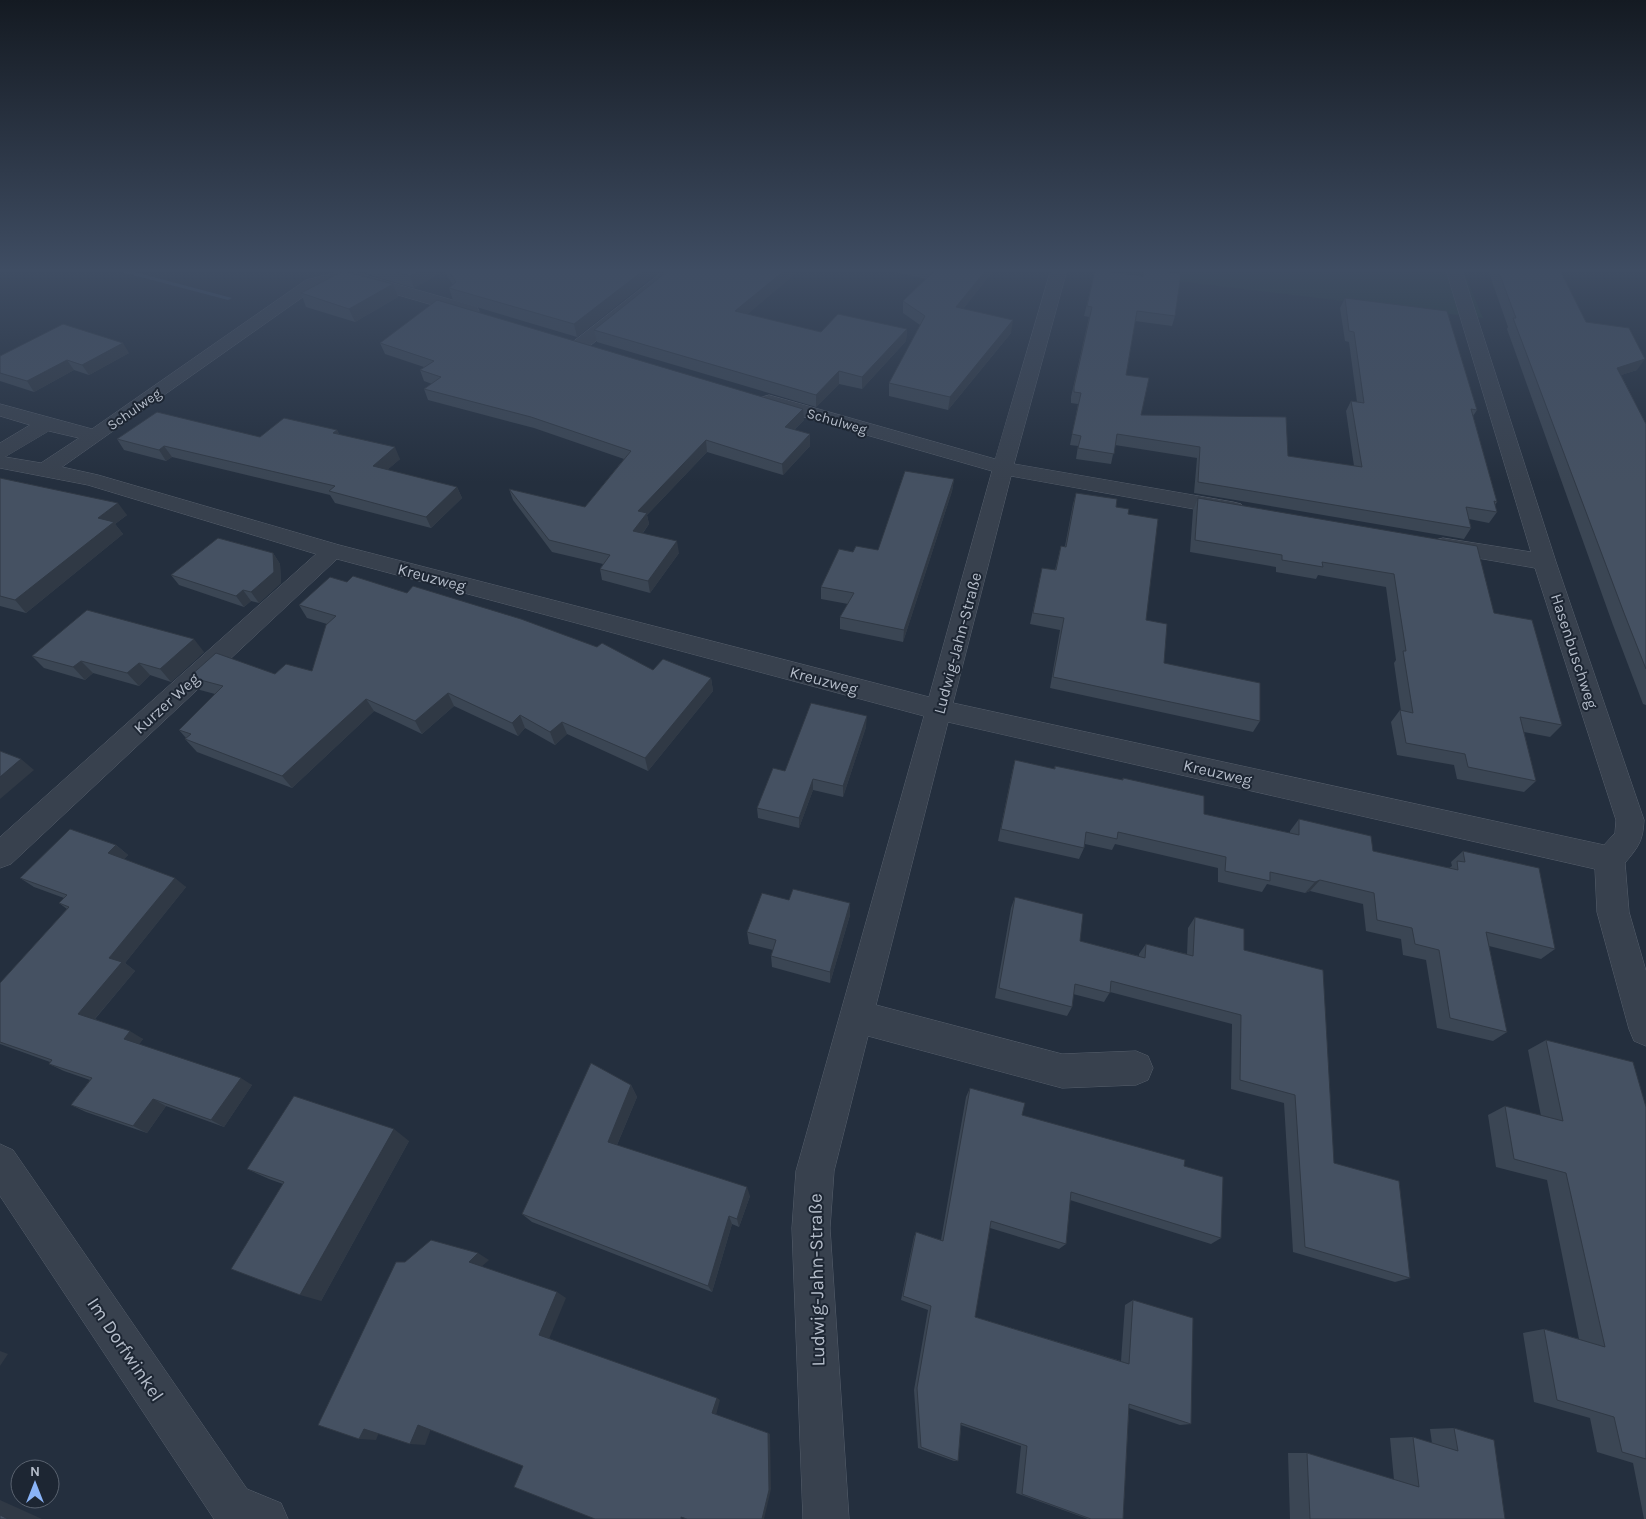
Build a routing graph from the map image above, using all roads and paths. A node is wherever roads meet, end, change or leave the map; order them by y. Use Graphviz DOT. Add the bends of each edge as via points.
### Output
graph roads {
  1 [pos="230,341"];
  2 [pos="565,341"];
  3 [pos="585,341"];
  4 [pos="1039,341"];
  5 [pos="1476,341"];
  6 [pos="580,345"];
  7 [pos="599,351"];
  8 [pos="756,398"];
  9 [pos="0,410"];
  10 [pos="46,424"];
  11 [pos="95,436"];
  12 [pos="2,461"];
  13 [pos="1003,468"];
  14 [pos="46,469"];
  15 [pos="1252,512"];
  16 [pos="1418,540"];
  17 [pos="333,551"];
  18 [pos="1546,562"];
  19 [pos="939,710"];
  20 [pos="0,856"];
  21 [pos="1610,859"];
  22 [pos="855,1016"];
  23 [pos="1646,1029"];
  24 [pos="1136,1068"];
  25 [pos="0,1163"];
  26 [pos="264,1519"];
  27 [pos="826,1519"];
  1 -- 11 [label="street, Schulweg"];
  2 -- 6 [label="street"];
  3 -- 6 [label="street"];
  4 -- 13 [label="street, Ludwig-Jahn-Straße"];
  5 -- 18 [label="street, Hasenbuschweg"];
  6 -- 7 [label="street"];
  8 -- 13 [label="street, Schulweg"];
  9 -- 10 [label="street"];
  10 -- 11 [label="street"];
  10 -- 12 [label="street"];
  11 -- 14 [label="street, Schulweg"];
  12 -- 14 [label="street, Kreuzweg"];
  13 -- 15 [label="street, Schulweg"];
  13 -- 19 [label="street, Ludwig-Jahn-Straße"];
  14 -- 17 [label="street, Kreuzweg" via="92,478"];
  16 -- 18 [label="street"];
  17 -- 19 [label="street, Kreuzweg"];
  17 -- 20 [label="street, Kurzer Weg"];
  18 -- 21 [label="street, Hasenbuschweg" via="1630,820 1629,838"];
  19 -- 21 [label="street, Kreuzweg"];
  19 -- 22 [label="street, Ludwig-Jahn-Straße"];
  21 -- 23 [label="street" via="1613,912"];
  22 -- 24 [label="street" via="1062,1071"];
  22 -- 27 [label="street, Ludwig-Jahn-Straße" via="815,1171 811,1228"];
  25 -- 26 [label="street, Im Dorfwinkel" via="231,1505"];
}
